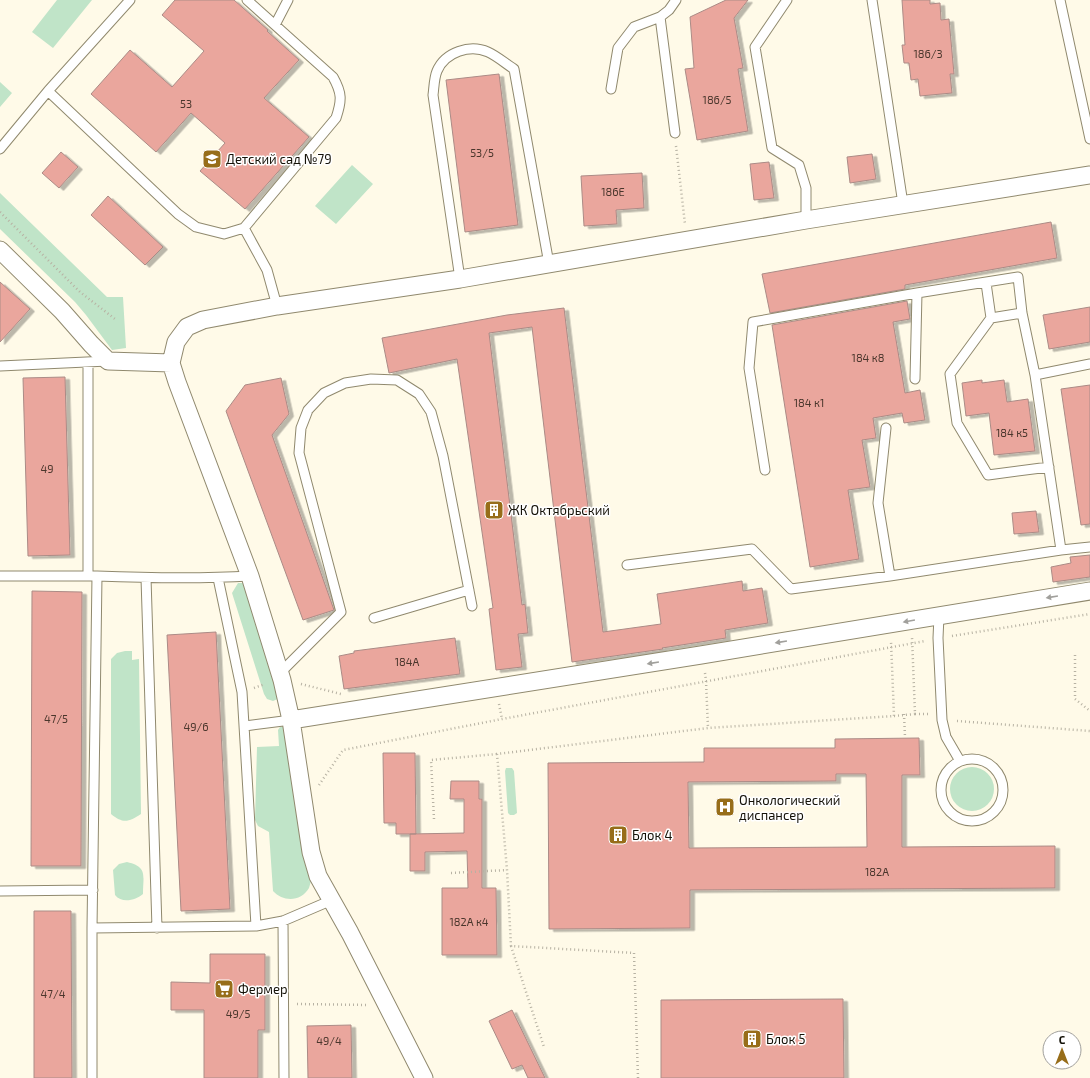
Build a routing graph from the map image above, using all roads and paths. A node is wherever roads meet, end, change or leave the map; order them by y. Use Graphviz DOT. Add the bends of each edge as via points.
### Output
graph roads {
  1 [pos="130,0"];
  2 [pos="247,0"];
  3 [pos="288,0"];
  4 [pos="676,0"];
  5 [pos="787,0"];
  6 [pos="872,0"];
  7 [pos="1060,0"];
  8 [pos="660,17"];
  9 [pos="275,25"];
  10 [pos="611,90"];
  11 [pos="48,91"];
  12 [pos="674,133"];
  13 [pos="1090,139"];
  14 [pos="0,149"];
  15 [pos="1090,175"];
  16 [pos="903,204"];
  17 [pos="0,212"];
  18 [pos="806,220"];
  19 [pos="244,228"];
  20 [pos="687,240"];
  21 [pos="0,250"];
  22 [pos="549,264"];
  23 [pos="460,279"];
  24 [pos="986,283"];
  25 [pos="917,293"];
  26 [pos="277,306"];
  27 [pos="1022,313"];
  28 [pos="991,318"];
  29 [pos="116,319"];
  30 [pos="108,361"];
  31 [pos="88,363"];
  32 [pos="171,363"];
  33 [pos="1090,364"];
  34 [pos="0,366"];
  35 [pos="1035,375"];
  36 [pos="915,379"];
  37 [pos="886,428"];
  38 [pos="1049,467"];
  39 [pos="765,470"];
  40 [pos="1090,547"];
  41 [pos="1061,550"];
  42 [pos="627,565"];
  43 [pos="0,576"];
  44 [pos="92,576"];
  45 [pos="250,576"];
  46 [pos="890,576"];
  47 [pos="146,578"];
  48 [pos="218,578"];
  49 [pos="469,590"];
  50 [pos="1090,591"];
  51 [pos="472,606"];
  52 [pos="1090,614"];
  53 [pos="939,616"];
  54 [pos="374,618"];
  55 [pos="911,621"];
  56 [pos="890,624"];
  57 [pos="938,638"];
  58 [pos="912,644"];
  59 [pos="891,647"];
  60 [pos="701,655"];
  61 [pos="1075,655"];
  62 [pos="280,673"];
  63 [pos="706,681"];
  64 [pos="1090,712"];
  65 [pos="904,714"];
  66 [pos="894,716"];
  67 [pos="291,720"];
  68 [pos="942,720"];
  69 [pos="245,726"];
  70 [pos="708,728"];
  71 [pos="1090,730"];
  72 [pos="905,737"];
  73 [pos="497,754"];
  74 [pos="960,761"];
  75 [pos="305,808"];
  76 [pos="434,819"];
  77 [pos="507,870"];
  78 [pos="451,872"];
  79 [pos="93,890"];
  80 [pos="0,891"];
  81 [pos="332,900"];
  82 [pos="283,921"];
  83 [pos="256,926"];
  84 [pos="92,928"];
  85 [pos="157,928"];
  86 [pos="511,946"];
  87 [pos="283,1003"];
  88 [pos="386,1005"];
  89 [pos="544,1047"];
  90 [pos="92,1078"];
  91 [pos="284,1078"];
  92 [pos="424,1078"];
  93 [pos="638,1078"];
  1 -- 11 [label="lane"];
  2 -- 9 [label="lane"];
  3 -- 9 [label="lane"];
  4 -- 8 [label="lane"];
  5 -- 18 [label="lane" via="755,47 772,148 799,165 806,188"];
  6 -- 16 [label="lane"];
  7 -- 13 [label="lane"];
  8 -- 10 [label="lane" via="634,27 618,48"];
  8 -- 12 [label="lane"];
  9 -- 19 [label="lane" via="333,77 340,90 340,104 336,118"];
  11 -- 14 [label="lane"];
  11 -- 19 [label="lane" via="178,214 196,227 224,234"];
  12 -- 20 [label="path"];
  15 -- 16 [label="street"];
  16 -- 18 [label="street"];
  17 -- 29 [label="path" via="80,292"];
  18 -- 20 [label="street"];
  19 -- 26 [label="lane" via="267,270"];
  20 -- 22 [label="street"];
  21 -- 30 [label="street"];
  22 -- 23 [label="street"];
  22 -- 23 [label="lane" via="514,69 487,52 461,51 443,61 437,72 433,95"];
  23 -- 26 [label="street"];
  24 -- 25 [label="lane"];
  24 -- 27 [label="lane" via="1018,277"];
  24 -- 28 [label="lane"];
  25 -- 36 [label="lane"];
  25 -- 39 [label="lane" via="753,322 749,368"];
  26 -- 32 [label="street" via="203,320 187,327 176,342"];
  27 -- 28 [label="lane"];
  27 -- 35 [label="lane"];
  28 -- 38 [label="lane" via="950,374 957,424 988,475"];
  30 -- 31 [label="lane"];
  30 -- 32 [label="street"];
  31 -- 34 [label="lane"];
  31 -- 44 [label="lane"];
  32 -- 45 [label="street"];
  33 -- 35 [label="lane"];
  35 -- 38 [label="lane"];
  37 -- 46 [label="lane" via="878,504"];
  38 -- 41 [label="lane"];
  40 -- 41 [label="lane"];
  41 -- 46 [label="lane"];
  42 -- 46 [label="lane" via="752,549 791,589"];
  43 -- 44 [label="lane"];
  44 -- 47 [label="lane"];
  44 -- 79 [label="lane"];
  45 -- 48 [label="lane"];
  45 -- 62 [label="street"];
  47 -- 48 [label="lane"];
  47 -- 85 [label="lane"];
  48 -- 69 [label="lane" via="242,692"];
  49 -- 51 [label="lane"];
  49 -- 54 [label="lane"];
  49 -- 62 [label="lane" via="443,456 431,412 419,394 397,380 371,379 345,383 324,393 308,410 301,428 299,452 341,612"];
  50 -- 53 [label="street, one-way"];
  52 -- 57 [label="path"];
  53 -- 55 [label="street"];
  53 -- 57 [label="lane"];
  55 -- 56 [label="street, one-way"];
  55 -- 58 [label="path"];
  56 -- 59 [label="path"];
  56 -- 60 [label="street, one-way"];
  57 -- 58 [label="path"];
  57 -- 68 [label="lane"];
  58 -- 59 [label="path"];
  58 -- 65 [label="path" via="915,714"];
  59 -- 63 [label="path"];
  59 -- 66 [label="path"];
  60 -- 63 [label="path"];
  60 -- 67 [label="street, one-way"];
  61 -- 64 [label="path" via="1075,699"];
  62 -- 67 [label="street"];
  63 -- 70 [label="path"];
  63 -- 75 [label="path" via="343,750"];
  65 -- 66 [label="path"];
  65 -- 72 [label="path"];
  66 -- 70 [label="path"];
  67 -- 69 [label="lane"];
  67 -- 75 [label="street"];
  68 -- 71 [label="path"];
  68 -- 74 [label="lane" via="946,737"];
  69 -- 83 [label="lane"];
  70 -- 73 [label="path"];
  73 -- 76 [label="path" via="431,760"];
  73 -- 77 [label="path"];
  74 -- 74 [label="lane" via="973,758 986,762 996,769 1002,781 1003,794 999,806 990,816 978,821 965,820 953,814 944,805 942,779 949,768"];
  75 -- 81 [label="street" via="311,852 318,876"];
  77 -- 78 [label="path"];
  77 -- 86 [label="path"];
  79 -- 80 [label="lane"];
  79 -- 84 [label="lane"];
  81 -- 82 [label="lane"];
  81 -- 88 [label="street"];
  82 -- 83 [label="lane"];
  82 -- 87 [label="lane"];
  83 -- 85 [label="lane"];
  84 -- 85 [label="lane"];
  84 -- 90 [label="lane"];
  86 -- 89 [label="path"];
  86 -- 93 [label="path" via="634,953"];
  87 -- 88 [label="path"];
  87 -- 91 [label="lane"];
  88 -- 92 [label="street"];
}
